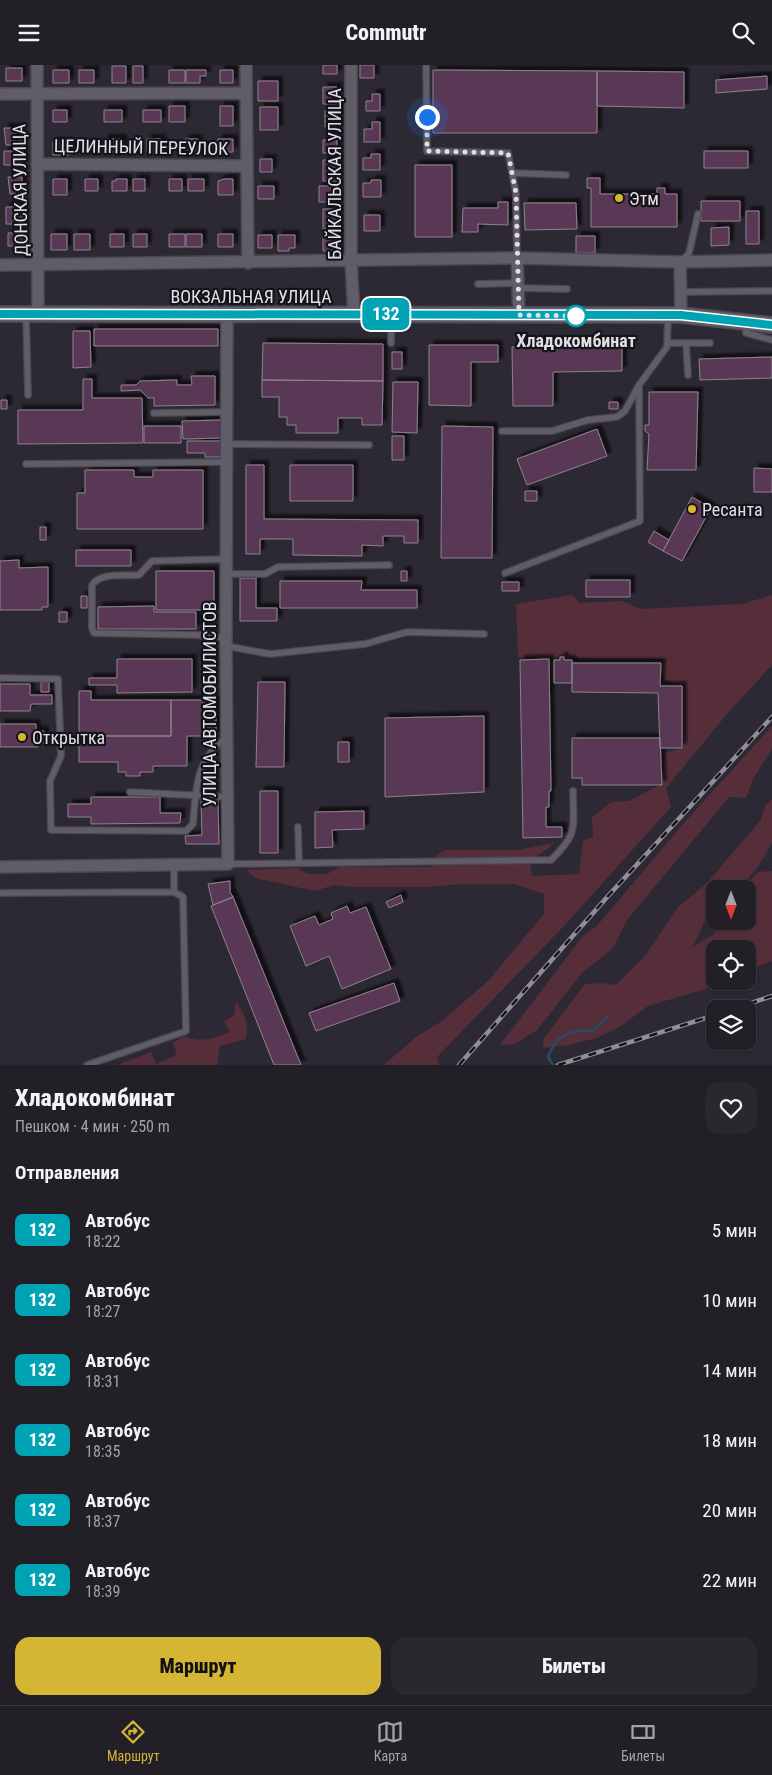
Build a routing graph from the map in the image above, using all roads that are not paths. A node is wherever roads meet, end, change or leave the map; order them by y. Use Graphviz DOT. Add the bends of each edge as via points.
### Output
graph roads {
  1 [pos="37,65"];
  2 [pos="246,65"];
  3 [pos="351,65"];
  4 [pos="426,65"];
  5 [pos="246,93"];
  6 [pos="0,94"];
  7 [pos="37,94"];
  8 [pos="37,164"];
  9 [pos="246,166"];
  10 [pos="513,173"];
  11 [pos="566,175"];
  12 [pos="698,215"];
  13 [pos="517,258"];
  14 [pos="772,260"];
  15 [pos="351,261"];
  16 [pos="680,262"];
  17 [pos="248,263"];
  18 [pos="0,265"];
  19 [pos="38,265"];
  20 [pos="478,283"];
  21 [pos="518,286"];
  22 [pos="566,289"];
  23 [pos="772,291"];
  24 [pos="680,292"];
  25 [pos="0,314"];
  26 [pos="354,314"];
  27 [pos="391,314"];
  28 [pos="32,315"];
  29 [pos="227,315"];
  30 [pos="519,315"];
  31 [pos="674,315"];
  32 [pos="747,321"];
  33 [pos="772,325"];
  34 [pos="772,340"];
  35 [pos="391,343"];
  36 [pos="667,343"];
  37 [pos="686,343"];
  38 [pos="710,343"];
  39 [pos="688,375"];
  40 [pos="639,385"];
  41 [pos="28,395"];
  42 [pos="227,412"];
  43 [pos="154,413"];
  44 [pos="502,431"];
  45 [pos="227,444"];
  46 [pos="369,445"];
  47 [pos="227,462"];
  48 [pos="26,464"];
  49 [pos="226,559"];
  50 [pos="389,565"];
  51 [pos="504,573"];
  52 [pos="226,574"];
  53 [pos="484,634"];
  54 [pos="226,642"];
  55 [pos="0,678"];
  56 [pos="227,737"];
  57 [pos="573,791"];
  58 [pos="130,792"];
  59 [pos="195,796"];
  60 [pos="227,797"];
  61 [pos="298,827"];
  62 [pos="299,863"];
  63 [pos="228,864"];
  64 [pos="174,865"];
  65 [pos="0,867"];
  66 [pos="174,892"];
  67 [pos="0,893"];
  68 [pos="88,1065"];
  1 -- 7 [label="street, ДОНСКАЯ УЛИЦА"];
  2 -- 5 [label="street"];
  3 -- 15 [label="street, БАЙКАЛЬСКАЯ УЛИЦА"];
  4 -- 10 [label="lane" via="427,151 508,153"];
  5 -- 7 [label="street"];
  5 -- 9 [label="street"];
  6 -- 7 [label="street"];
  7 -- 8 [label="street, ДОНСКАЯ УЛИЦА"];
  8 -- 9 [label="street, ЦЕЛИННЫЙ ПЕРЕУЛОК"];
  8 -- 19 [label="street, ДОНСКАЯ УЛИЦА"];
  9 -- 17 [label="street"];
  10 -- 11 [label="lane"];
  10 -- 13 [label="lane"];
  12 -- 16 [label="lane" via="689,253"];
  13 -- 15 [label="street"];
  13 -- 16 [label="street"];
  13 -- 21 [label="street"];
  14 -- 16 [label="street"];
  15 -- 17 [label="street"];
  15 -- 26 [label="street, БАЙКАЛЬСКАЯ УЛИЦА"];
  16 -- 24 [label="street"];
  17 -- 19 [label="street"];
  18 -- 19 [label="street"];
  19 -- 28 [label="street, ДОНСКАЯ УЛИЦА"];
  20 -- 21 [label="lane"];
  21 -- 22 [label="lane"];
  21 -- 30 [label="street"];
  23 -- 24 [label="lane"];
  24 -- 31 [label="street"];
  25 -- 28 [label="main road, ВОКЗАЛЬНАЯ УЛИЦА"];
  26 -- 27 [label="main road, ВОКЗАЛЬНАЯ УЛИЦА"];
  26 -- 29 [label="main road, ВОКЗАЛЬНАЯ УЛИЦА"];
  27 -- 30 [label="main road, ВОКЗАЛЬНАЯ УЛИЦА"];
  27 -- 35 [label="lane"];
  28 -- 29 [label="main road, ВОКЗАЛЬНАЯ УЛИЦА"];
  28 -- 41 [label="lane"];
  29 -- 42 [label="street, УЛИЦА АВТОМОБИЛИСТОВ"];
  30 -- 31 [label="main road, ВОКЗАЛЬНАЯ УЛИЦА"];
  31 -- 32 [label="main road, ВОКЗАЛЬНАЯ УЛИЦА"];
  31 -- 36 [label="lane"];
  32 -- 33 [label="main road, ВОКЗАЛЬНАЯ УЛИЦА"];
  32 -- 34 [label="lane" via="746,333"];
  36 -- 37 [label="lane"];
  36 -- 40 [label="lane"];
  37 -- 38 [label="lane"];
  37 -- 39 [label="lane"];
  40 -- 44 [label="lane" via="626,411 617,417 588,420 552,431"];
  40 -- 51 [label="lane" via="640,521"];
  42 -- 43 [label="lane"];
  42 -- 45 [label="street, УЛИЦА АВТОМОБИЛИСТОВ"];
  45 -- 46 [label="lane"];
  45 -- 47 [label="street, УЛИЦА АВТОМОБИЛИСТОВ"];
  47 -- 48 [label="lane"];
  47 -- 49 [label="street, УЛИЦА АВТОМОБИЛИСТОВ"];
  49 -- 52 [label="street, УЛИЦА АВТОМОБИЛИСТОВ"];
  49 -- 54 [label="lane" via="152,561 139,575 102,577 92,585 94,633 197,635"];
  50 -- 52 [label="lane" via="278,567 265,574"];
  52 -- 54 [label="street, УЛИЦА АВТОМОБИЛИСТОВ"];
  53 -- 54 [label="lane" via="407,632 365,644 270,654"];
  54 -- 56 [label="street, УЛИЦА АВТОМОБИЛИСТОВ"];
  55 -- 59 [label="lane" via="58,679 61,757 50,781 51,830 186,831 193,825"];
  56 -- 59 [label="lane" via="215,745 205,759"];
  56 -- 60 [label="street, УЛИЦА АВТОМОБИЛИСТОВ"];
  57 -- 62 [label="lane" via="573,834 551,860"];
  58 -- 59 [label="lane"];
  59 -- 60 [label="lane"];
  60 -- 63 [label="street, УЛИЦА АВТОМОБИЛИСТОВ"];
  61 -- 62 [label="lane"];
  62 -- 63 [label="lane"];
  63 -- 64 [label="street"];
  64 -- 65 [label="street"];
  64 -- 66 [label="lane"];
  66 -- 67 [label="lane"];
  66 -- 68 [label="lane" via="183,897 186,1031"];
}
